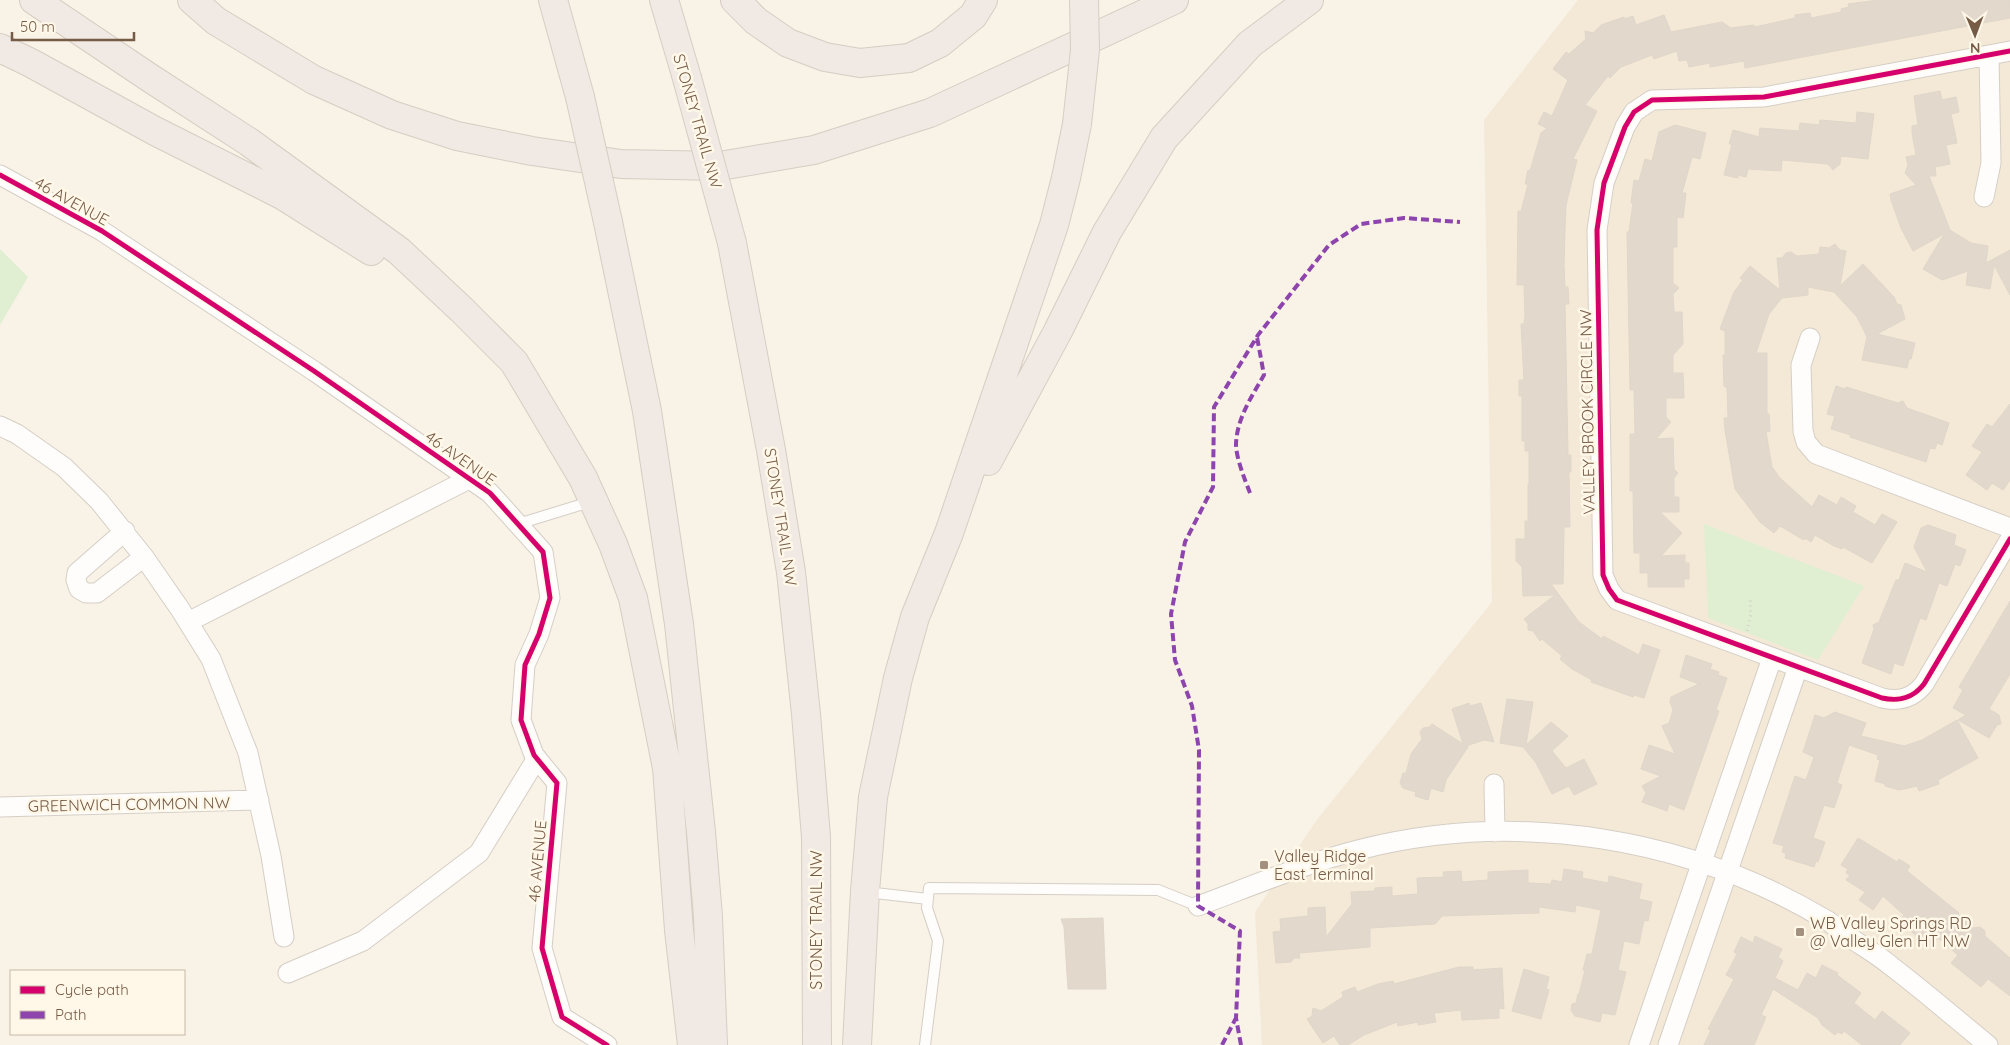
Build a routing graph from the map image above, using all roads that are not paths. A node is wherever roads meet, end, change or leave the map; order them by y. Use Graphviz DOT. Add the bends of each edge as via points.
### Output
graph roads {
  1 [pos="34,0"];
  2 [pos="192,0"];
  3 [pos="553,0"];
  4 [pos="664,0"];
  5 [pos="735,0"];
  6 [pos="983,0"];
  7 [pos="1084,0"];
  8 [pos="1174,0"];
  9 [pos="1309,0"];
  10 [pos="0,48"];
  11 [pos="2010,51"];
  12 [pos="1989,55"];
  13 [pos="0,175"];
  14 [pos="1984,197"];
  15 [pos="462,310"];
  16 [pos="1810,338"];
  17 [pos="0,426"];
  18 [pos="469,478"];
  19 [pos="594,501"];
  20 [pos="518,524"];
  21 [pos="2010,528"];
  22 [pos="125,532"];
  23 [pos="949,532"];
  24 [pos="2010,538"];
  25 [pos="144,557"];
  26 [pos="188,622"];
  27 [pos="1772,658"];
  28 [pos="1798,667"];
  29 [pos="537,758"];
  30 [pos="1494,784"];
  31 [pos="259,800"];
  32 [pos="0,807"];
  33 [pos="1494,832"];
  34 [pos="1702,863"];
  35 [pos="1728,872"];
  36 [pos="865,891"];
  37 [pos="928,899"];
  38 [pos="1198,906"];
  39 [pos="284,937"];
  40 [pos="288,973"];
  41 [pos="607,1045"];
  42 [pos="692,1045"];
  43 [pos="713,1045"];
  44 [pos="817,1045"];
  45 [pos="857,1045"];
  46 [pos="925,1045"];
  47 [pos="1639,1045"];
  48 [pos="1668,1045"];
  49 [pos="1988,1045"];
  1 -- 15 [label="highway" via="250,142 399,251"];
  2 -- 8 [label="highway" via="216,21 314,80 392,115 457,136 621,164 720,166 814,150 930,112"];
  3 -- 43 [label="highway, bridge" via="580,97 608,222 646,411 678,615 701,832"];
  4 -- 44 [label="highway, STONEY TRAIL NW, bridge" via="732,243 791,572 816,837"];
  5 -- 6 [label="highway" via="756,21 788,43 825,57 860,63 909,58 940,43 973,16"];
  7 -- 23 [label="highway, bridge" via="1084,50 1077,124 1066,178 1054,225"];
  9 -- 23 [label="highway" via="1250,44 1164,138 1106,232 1053,340"];
  10 -- 15 [label="highway" via="282,195"];
  11 -- 12 [label="street, VALLEY BROOK CIRCLE NW"];
  12 -- 14 [label="street" via="1991,163"];
  12 -- 27 [label="street, VALLEY BROOK CIRCLE NW" via="1764,97 1652,100 1634,112 1625,127 1604,183 1597,240 1605,582 1617,600"];
  13 -- 18 [label="street, 46 AVENUE" via="102,231"];
  15 -- 19 [label="highway" via="514,362 584,478"];
  16 -- 21 [label="street" via="1802,365 1803,431 1806,442 1816,454"];
  17 -- 22 [label="street" via="64,467"];
  18 -- 20 [label="street, 46 AVENUE" via="490,493"];
  18 -- 26 [label="street"];
  19 -- 20 [label="lane"];
  19 -- 42 [label="highway" via="614,544 633,598 664,750"];
  20 -- 29 [label="street, 46 AVENUE" via="543,552 550,598 525,664 521,720"];
  22 -- 25 [label="street"];
  22 -- 25 [label="street" via="77,573 79,589 96,593"];
  23 -- 36 [label="highway" via="915,617 898,678 873,796"];
  24 -- 28 [label="street, VALLEY BROOK CIRCLE NW" via="1924,684 1908,698 1882,698"];
  25 -- 26 [label="street"];
  26 -- 31 [label="street" via="211,659 233,713 248,753"];
  27 -- 28 [label="street, VALLEY BROOK CIRCLE NW"];
  27 -- 34 [label="street"];
  28 -- 35 [label="street"];
  29 -- 40 [label="street" via="479,853 363,941"];
  29 -- 41 [label="street, 46 AVENUE" via="557,782 542,948 562,1017"];
  30 -- 33 [label="street"];
  31 -- 32 [label="street, GREENWICH COMMON NW"];
  31 -- 39 [label="street"];
  33 -- 34 [label="street" via="1620,841"];
  33 -- 38 [label="street" via="1428,836 1364,849"];
  34 -- 35 [label="street"];
  34 -- 47 [label="street"];
  35 -- 48 [label="street"];
  35 -- 49 [label="street" via="1830,922 1891,965"];
  36 -- 37 [label="lane"];
  36 -- 45 [label="highway"];
  37 -- 38 [label="lane" via="929,888 1158,890"];
  37 -- 46 [label="lane" via="927,908 938,941"];
}
